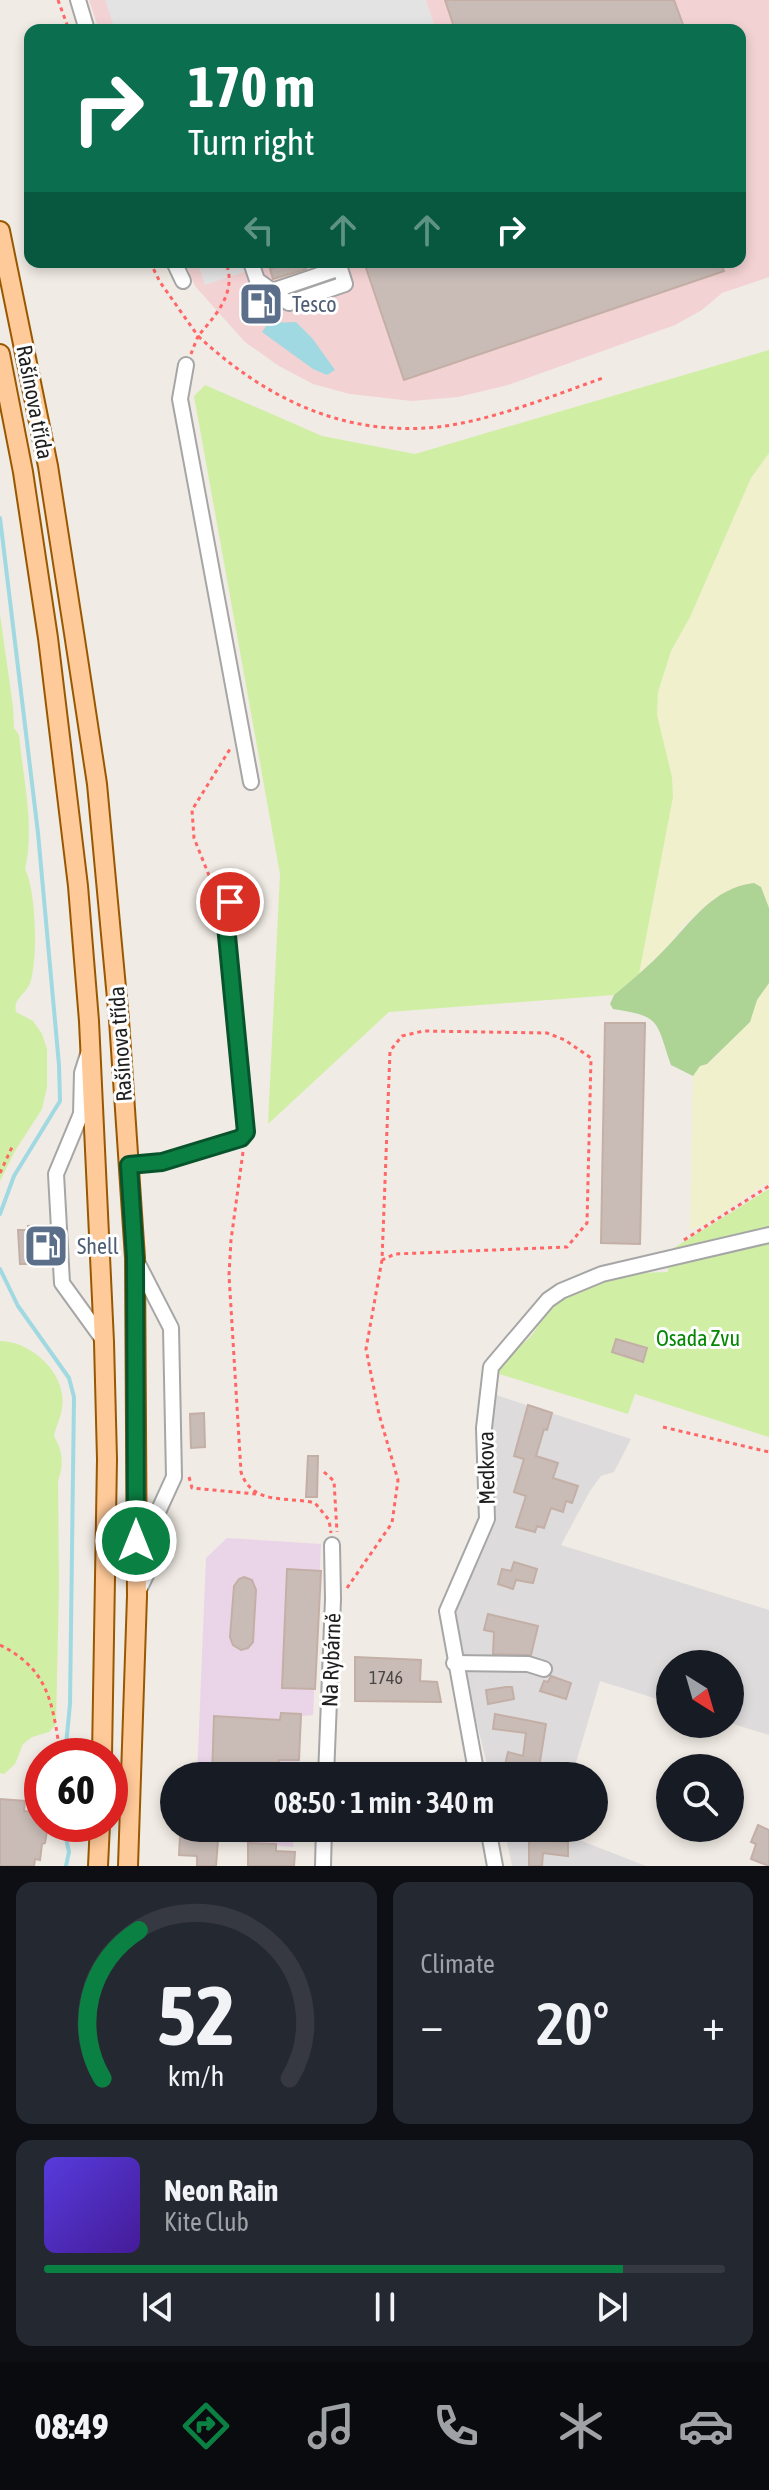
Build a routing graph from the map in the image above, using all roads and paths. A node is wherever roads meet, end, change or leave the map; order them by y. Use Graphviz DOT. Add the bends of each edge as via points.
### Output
graph roads {
  1 [pos="58,0"];
  2 [pos="78,0"];
  3 [pos="67,24"];
  4 [pos="85,24"];
  5 [pos="0,231"];
  6 [pos="153,268"];
  7 [pos="177,268"];
  8 [pos="228,268"];
  9 [pos="253,268"];
  10 [pos="340,268"];
  11 [pos="183,281"];
  12 [pos="198,336"];
  13 [pos="195,343"];
  14 [pos="0,354"];
  15 [pos="186,365"];
  16 [pos="603,378"];
  17 [pos="242,729"];
  18 [pos="251,782"];
  19 [pos="228,907"];
  20 [pos="91,1046"];
  21 [pos="246,1132"];
  22 [pos="13,1145"];
  23 [pos="129,1165"];
  24 [pos="0,1173"];
  25 [pos="769,1186"];
  26 [pos="769,1235"];
  27 [pos="135,1258"];
  28 [pos="664,1258"];
  29 [pos="382,1260"];
  30 [pos="104,1342"];
  31 [pos="663,1427"];
  32 [pos="769,1452"];
  33 [pos="324,1472"];
  34 [pos="189,1477"];
  35 [pos="256,1494"];
  36 [pos="332,1547"];
  37 [pos="137,1596"];
  38 [pos="333,1599"];
  39 [pos="0,1645"];
  40 [pos="454,1663"];
  41 [pos="544,1669"];
  42 [pos="58,1738"];
  43 [pos="102,1738"];
  44 [pos="327,1762"];
  45 [pos="474,1762"];
  46 [pos="99,1842"];
  47 [pos="324,1842"];
  48 [pos="491,1842"];
  49 [pos="98,1866"];
  50 [pos="128,1866"];
  51 [pos="323,1866"];
  52 [pos="495,1866"];
  1 -- 3 [label="path"];
  2 -- 4 [label="street"];
  5 -- 23 [label="main road, Rašínova třída" via="48,466 97,784"];
  6 -- 12 [label="path"];
  7 -- 11 [label="street"];
  8 -- 12 [label="path" via="231,278 222,308"];
  9 -- 10 [label="street" via="257,280 289,303 345,284"];
  12 -- 13 [label="path"];
  12 -- 16 [label="path" via="266,390 328,416 384,427 438,426 507,412"];
  14 -- 20 [label="main road, Rašínova třída" via="48,638"];
  15 -- 17 [label="street" via="180,399"];
  17 -- 18 [label="street"];
  17 -- 19 [label="path" via="192,810 194,838 210,882"];
  19 -- 21 [label="street"];
  20 -- 30 [label="main road, Rašínova třída"];
  20 -- 30 [label="street" via="82,1073 81,1114 56,1174 62,1283"];
  21 -- 23 [label="street" via="162,1162"];
  21 -- 35 [label="path" via="229,1275 241,1472"];
  22 -- 24 [label="path"];
  23 -- 27 [label="main road, Rašínova třída"];
  25 -- 28 [label="path" via="661,1254"];
  26 -- 28 [label="street, Medkova"];
  27 -- 37 [label="main road, Rašínova třída"];
  27 -- 37 [label="street" via="171,1328 174,1477 152,1525 147,1573"];
  28 -- 40 [label="street, Medkova" via="602,1274 548,1300 491,1367 484,1428 487,1519 447,1611"];
  29 -- 29 [label="path" via="395,1254 567,1247 587,1223 591,1058 547,1033 423,1031 402,1036 390,1051"];
  29 -- 38 [label="path" via="366,1349 398,1480 392,1523 350,1585"];
  30 -- 43 [label="main road, Rašínova třída"];
  31 -- 32 [label="path"];
  33 -- 36 [label="path" via="334,1481 338,1515 337,1544"];
  34 -- 35 [label="path" via="192,1488"];
  35 -- 36 [label="path" via="315,1503 329,1520"];
  36 -- 38 [label="street, Na Rybárně"];
  37 -- 50 [label="main road, Rašínova třída"];
  38 -- 44 [label="street, Na Rybárně"];
  39 -- 42 [label="path" via="39,1674"];
  40 -- 41 [label="street"];
  40 -- 45 [label="street, Medkova"];
  46 -- 49 [label="main road"];
  47 -- 51 [label="street"];
  48 -- 52 [label="street"];
}
